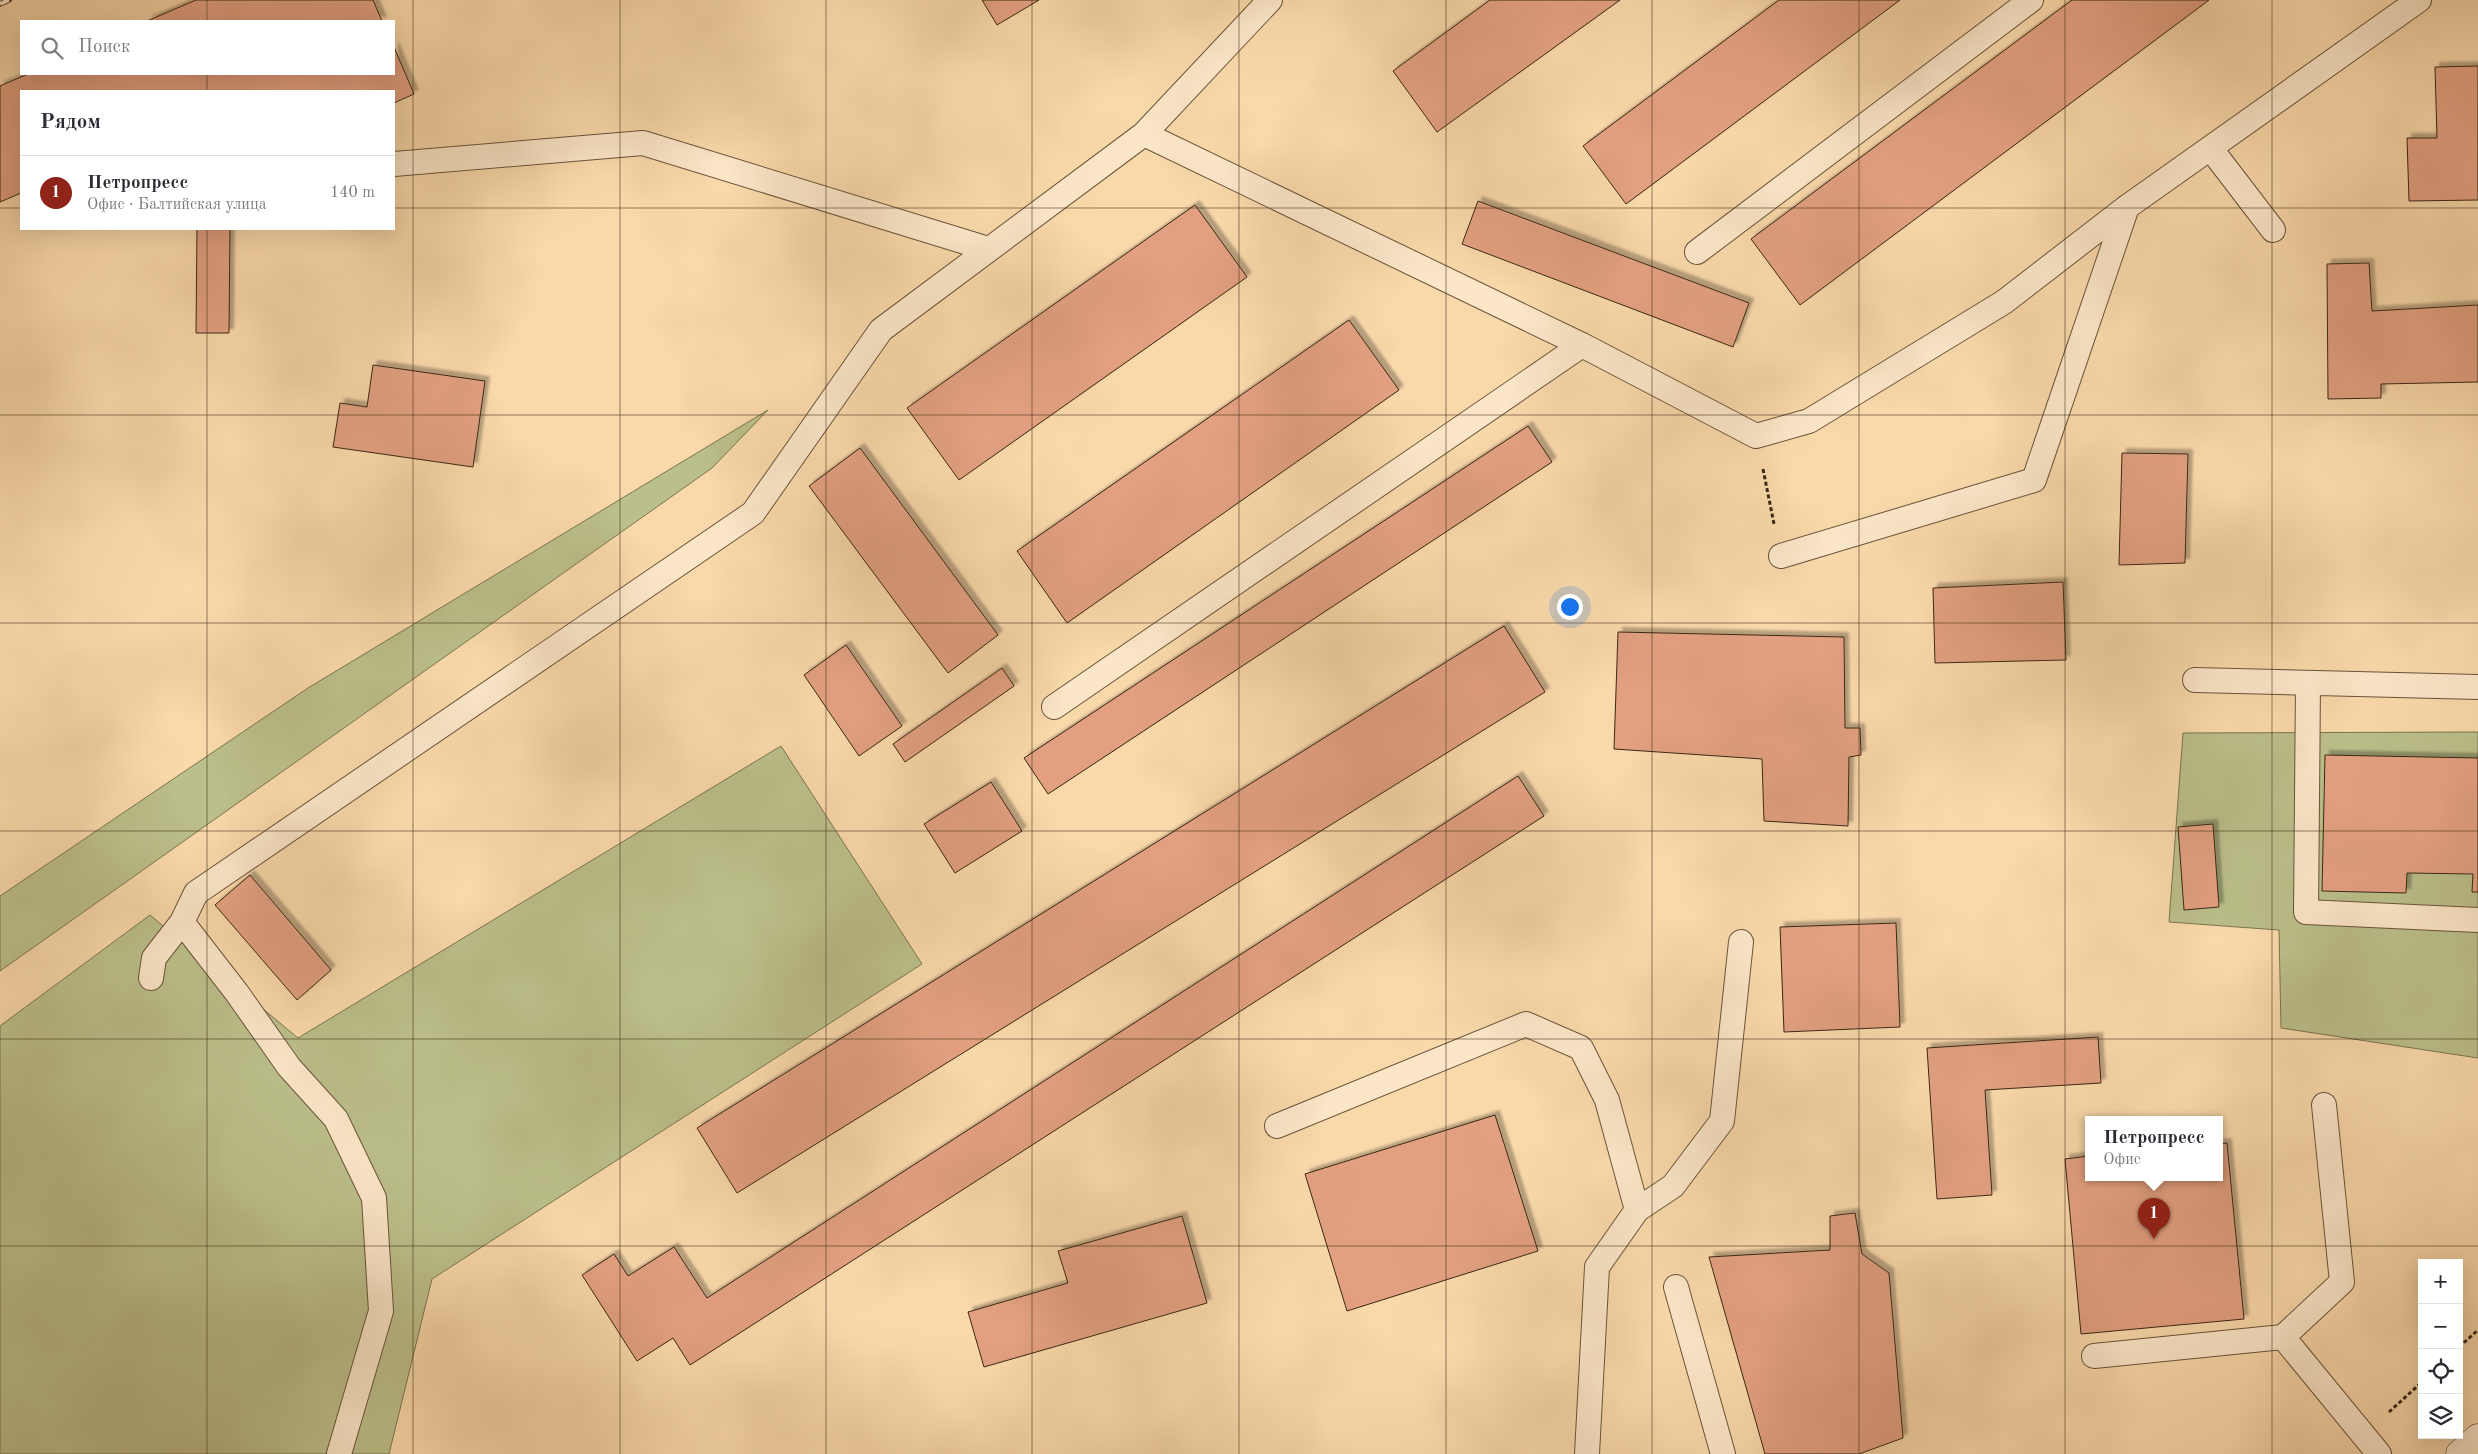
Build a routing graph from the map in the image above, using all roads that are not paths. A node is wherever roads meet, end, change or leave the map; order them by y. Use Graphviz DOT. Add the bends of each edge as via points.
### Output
graph roads {
  1 [pos="1270,0"];
  2 [pos="2031,0"];
  3 [pos="2419,0"];
  4 [pos="1144,134"];
  5 [pos="2211,148"];
  6 [pos="395,164"];
  7 [pos="2127,207"];
  8 [pos="2273,230"];
  9 [pos="988,249"];
  10 [pos="1697,252"];
  11 [pos="1582,345"];
  12 [pos="1781,556"];
  13 [pos="2195,680"];
  14 [pos="2308,683"];
  15 [pos="2478,687"];
  16 [pos="1054,707"];
  17 [pos="2478,920"];
  18 [pos="182,922"];
  19 [pos="1741,942"];
  20 [pos="151,978"];
  21 [pos="2324,1105"];
  22 [pos="1277,1126"];
  23 [pos="1638,1210"];
  24 [pos="1676,1287"];
  25 [pos="2283,1337"];
  26 [pos="2094,1356"];
  27 [pos="2478,1438"];
  28 [pos="339,1454"];
  29 [pos="1586,1454"];
  30 [pos="1723,1454"];
  31 [pos="2379,1454"];
  32 [pos="2460,1454"];
  1 -- 4 [label="lane"];
  2 -- 10 [label="lane"];
  3 -- 5 [label="lane"];
  4 -- 9 [label="lane"];
  4 -- 11 [label="lane"];
  5 -- 7 [label="lane"];
  5 -- 8 [label="lane"];
  6 -- 9 [label="lane" via="643,143"];
  7 -- 11 [label="lane" via="2004,302 1809,421 1756,436"];
  7 -- 12 [label="lane" via="2034,480"];
  9 -- 18 [label="lane" via="880,330 753,512 196,893"];
  11 -- 16 [label="lane"];
  13 -- 14 [label="lane"];
  14 -- 15 [label="lane"];
  14 -- 17 [label="lane" via="2306,912"];
  18 -- 20 [label="lane" via="154,958"];
  18 -- 28 [label="lane" via="289,1068 336,1119 374,1198 381,1311"];
  19 -- 23 [label="lane" via="1722,1121 1673,1186"];
  21 -- 25 [label="lane" via="2342,1282"];
  22 -- 23 [label="lane" via="1526,1024 1581,1048 1607,1100"];
  23 -- 29 [label="lane" via="1597,1267"];
  24 -- 30 [label="lane"];
  25 -- 26 [label="lane"];
  25 -- 31 [label="lane"];
  27 -- 32 [label="street"];
}
